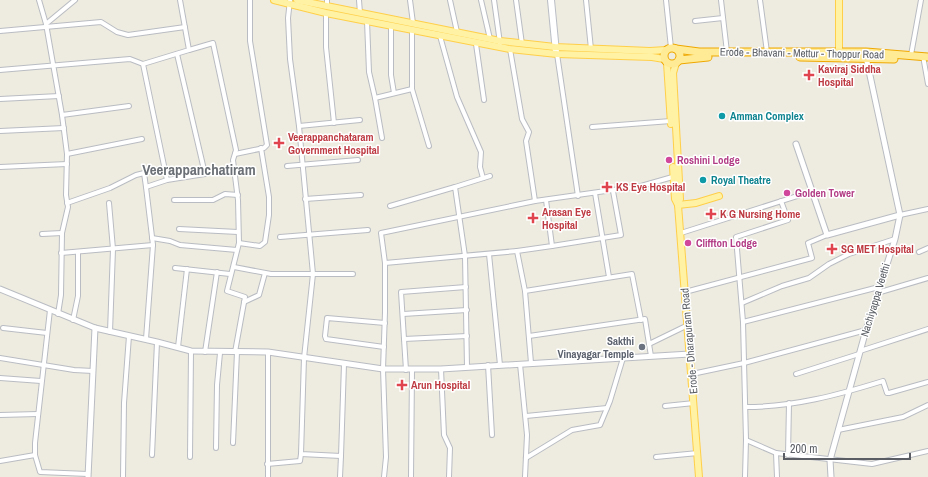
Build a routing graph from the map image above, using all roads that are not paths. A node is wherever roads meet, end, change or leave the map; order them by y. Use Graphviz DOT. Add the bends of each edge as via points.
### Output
graph roads {
  1 [pos="39,0"];
  2 [pos="75,0"];
  3 [pos="180,0"];
  4 [pos="250,0"];
  5 [pos="274,0"];
  6 [pos="297,0"];
  7 [pos="359,0"];
  8 [pos="410,0"];
  9 [pos="450,0"];
  10 [pos="481,0"];
  11 [pos="494,0"];
  12 [pos="516,0"];
  13 [pos="551,0"];
  14 [pos="586,0"];
  15 [pos="666,0"];
  16 [pos="721,0"];
  17 [pos="760,0"];
  18 [pos="839,0"];
  19 [pos="921,0"];
  20 [pos="289,2"];
  21 [pos="312,2"];
  22 [pos="327,6"];
  23 [pos="360,13"];
  24 [pos="723,18"];
  25 [pos="367,21"];
  26 [pos="695,21"];
  27 [pos="391,25"];
  28 [pos="46,26"];
  29 [pos="413,26"];
  30 [pos="185,27"];
  31 [pos="0,31"];
  32 [pos="457,32"];
  33 [pos="440,36"];
  34 [pos="490,39"];
  35 [pos="476,44"];
  36 [pos="500,44"];
  37 [pos="522,44"];
  38 [pos="510,49"];
  39 [pos="591,49"];
  40 [pos="671,49"];
  41 [pos="189,50"];
  42 [pos="556,50"];
  43 [pos="727,52"];
  44 [pos="767,53"];
  45 [pos="177,54"];
  46 [pos="839,54"];
  47 [pos="866,54"];
  48 [pos="911,55"];
  49 [pos="926,59"];
  50 [pos="666,61"];
  51 [pos="678,62"];
  52 [pos="143,64"];
  53 [pos="54,67"];
  54 [pos="0,70"];
  55 [pos="928,84"];
  56 [pos="412,89"];
  57 [pos="394,93"];
  58 [pos="59,96"];
  59 [pos="376,98"];
  60 [pos="0,99"];
  61 [pos="484,100"];
  62 [pos="129,106"];
  63 [pos="62,115"];
  64 [pos="360,120"];
  65 [pos="671,121"];
  66 [pos="334,123"];
  67 [pos="300,126"];
  68 [pos="592,127"];
  69 [pos="64,128"];
  70 [pos="0,131"];
  71 [pos="382,138"];
  72 [pos="142,139"];
  73 [pos="796,144"];
  74 [pos="429,146"];
  75 [pos="261,148"];
  76 [pos="67,154"];
  77 [pos="235,154"];
  78 [pos="358,160"];
  79 [pos="67,164"];
  80 [pos="302,164"];
  81 [pos="287,166"];
  82 [pos="0,167"];
  83 [pos="164,168"];
  84 [pos="144,173"];
  85 [pos="490,176"];
  86 [pos="676,176"];
  87 [pos="483,178"];
  88 [pos="167,180"];
  89 [pos="146,187"];
  90 [pos="455,187"];
  91 [pos="613,191"];
  92 [pos="813,191"];
  93 [pos="595,193"];
  94 [pos="238,195"];
  95 [pos="361,195"];
  96 [pos="578,196"];
  97 [pos="719,196"];
  98 [pos="305,199"];
  99 [pos="174,200"];
  100 [pos="546,200"];
  101 [pos="535,201"];
  102 [pos="781,202"];
  103 [pos="67,203"];
  104 [pos="108,204"];
  105 [pos="678,205"];
  106 [pos="390,206"];
  107 [pos="928,209"];
  108 [pos="900,215"];
  109 [pos="460,216"];
  110 [pos="179,229"];
  111 [pos="368,230"];
  112 [pos="238,232"];
  113 [pos="62,233"];
  114 [pos="680,233"];
  115 [pos="42,234"];
  116 [pos="310,235"];
  117 [pos="827,236"];
  118 [pos="280,237"];
  119 [pos="152,238"];
  120 [pos="603,238"];
  121 [pos="895,239"];
  122 [pos="238,243"];
  123 [pos="153,245"];
  124 [pos="552,246"];
  125 [pos="928,248"];
  126 [pos="113,249"];
  127 [pos="237,250"];
  128 [pos="517,251"];
  129 [pos="78,252"];
  130 [pos="919,252"];
  131 [pos="61,253"];
  132 [pos="489,254"];
  133 [pos="465,256"];
  134 [pos="385,263"];
  135 [pos="234,267"];
  136 [pos="175,268"];
  137 [pos="187,269"];
  138 [pos="218,272"];
  139 [pos="265,273"];
  140 [pos="230,274"];
  141 [pos="313,274"];
  142 [pos="353,274"];
  143 [pos="740,276"];
  144 [pos="609,277"];
  145 [pos="928,278"];
  146 [pos="466,287"];
  147 [pos="879,287"];
  148 [pos="0,289"];
  149 [pos="526,291"];
  150 [pos="685,292"];
  151 [pos="877,293"];
  152 [pos="244,302"];
  153 [pos="742,303"];
  154 [pos="50,310"];
  155 [pos="467,310"];
  156 [pos="58,314"];
  157 [pos="403,314"];
  158 [pos="73,320"];
  159 [pos="641,320"];
  160 [pos="743,322"];
  161 [pos="385,323"];
  162 [pos="688,325"];
  163 [pos="3,328"];
  164 [pos="95,328"];
  165 [pos="928,329"];
  166 [pos="866,330"];
  167 [pos="110,332"];
  168 [pos="47,333"];
  169 [pos="128,336"];
  170 [pos="467,336"];
  171 [pos="529,336"];
  172 [pos="146,339"];
  173 [pos="404,339"];
  174 [pos="157,342"];
  175 [pos="649,344"];
  176 [pos="178,347"];
  177 [pos="384,347"];
  178 [pos="191,351"];
  179 [pos="205,352"];
  180 [pos="236,352"];
  181 [pos="268,352"];
  182 [pos="859,352"];
  183 [pos="220,353"];
  184 [pos="690,354"];
  185 [pos="650,356"];
  186 [pos="0,358"];
  187 [pos="304,358"];
  188 [pos="623,358"];
  189 [pos="744,363"];
  190 [pos="43,364"];
  191 [pos="344,364"];
  192 [pos="520,364"];
  193 [pos="531,364"];
  194 [pos="488,365"];
  195 [pos="500,365"];
  196 [pos="467,367"];
  197 [pos="383,369"];
  198 [pos="441,369"];
  199 [pos="406,370"];
  200 [pos="412,370"];
  201 [pos="93,371"];
  202 [pos="692,374"];
  203 [pos="796,374"];
  204 [pos="0,378"];
  205 [pos="41,381"];
  206 [pos="928,382"];
  207 [pos="848,392"];
  208 [pos="694,403"];
  209 [pos="789,403"];
  210 [pos="928,405"];
  211 [pos="665,406"];
  212 [pos="746,407"];
  213 [pos="607,408"];
  214 [pos="38,414"];
  215 [pos="0,415"];
  216 [pos="526,416"];
  217 [pos="838,430"];
  218 [pos="492,435"];
  219 [pos="746,440"];
  220 [pos="233,443"];
  221 [pos="216,448"];
  222 [pos="928,451"];
  223 [pos="698,453"];
  224 [pos="776,453"];
  225 [pos="301,454"];
  226 [pos="35,455"];
  227 [pos="152,455"];
  228 [pos="788,455"];
  229 [pos="341,456"];
  230 [pos="190,457"];
  231 [pos="656,457"];
  232 [pos="526,458"];
  233 [pos="830,460"];
  234 [pos="0,461"];
  235 [pos="268,464"];
  236 [pos="88,475"];
  237 [pos="123,477"];
  238 [pos="268,477"];
  239 [pos="340,477"];
  240 [pos="384,477"];
  241 [pos="411,477"];
  242 [pos="449,477"];
  243 [pos="525,477"];
  244 [pos="699,477"];
  245 [pos="745,477"];
  246 [pos="777,477"];
  247 [pos="831,477"];
  1 -- 28 [label="street"];
  2 -- 28 [label="street"];
  3 -- 30 [label="street"];
  4 -- 75 [label="street" via="250,41 267,144"];
  5 -- 20 [label="main road"];
  6 -- 21 [label="main road"];
  7 -- 23 [label="street"];
  8 -- 29 [label="street"];
  9 -- 32 [label="street"];
  10 -- 34 [label="street"];
  11 -- 36 [label="street"];
  12 -- 37 [label="street"];
  13 -- 42 [label="main road"];
  14 -- 39 [label="street"];
  15 -- 40 [label="street"];
  16 -- 24 [label="street"];
  17 -- 44 [label="street"];
  18 -- 46 [label="main road"];
  19 -- 48 [label="street"];
  20 -- 22 [label="main road"];
  20 -- 67 [label="street" via="290,59"];
  21 -- 22 [label="main road"];
  22 -- 23 [label="main road"];
  22 -- 25 [label="main road"];
  22 -- 66 [label="street" via="326,47"];
  23 -- 29 [label="main road"];
  24 -- 26 [label="street"];
  24 -- 43 [label="street"];
  25 -- 27 [label="main road"];
  25 -- 59 [label="street" via="368,72"];
  27 -- 29 [label="main road"];
  27 -- 57 [label="street" via="391,75"];
  28 -- 30 [label="street" via="101,22 117,32 128,35"];
  28 -- 31 [label="street"];
  28 -- 53 [label="street"];
  29 -- 32 [label="main road"];
  29 -- 33 [label="main road"];
  29 -- 56 [label="street"];
  30 -- 41 [label="street"];
  32 -- 34 [label="main road"];
  33 -- 35 [label="main road"];
  33 -- 87 [label="street" via="457,97 481,152 480,167"];
  34 -- 36 [label="main road"];
  35 -- 36 [label="main road"];
  35 -- 61 [label="street"];
  36 -- 37 [label="main road"];
  36 -- 38 [label="main road"];
  37 -- 42 [label="main road"];
  38 -- 42 [label="main road"];
  38 -- 101 [label="street" via="522,119 529,132 526,142"];
  39 -- 40 [label="main road" via="650,52"];
  39 -- 42 [label="main road"];
  40 -- 43 [label="highway, Erode - Bhavani - Mettur - Thoppur Road"];
  40 -- 50 [label="highway" via="663,55"];
  40 -- 51 [label="highway" via="679,52"];
  41 -- 45 [label="street"];
  41 -- 77 [label="street" via="213,43"];
  42 -- 50 [label="main road" via="652,57"];
  42 -- 96 [label="street"];
  43 -- 44 [label="highway, Erode - Bhavani - Mettur - Thoppur Road"];
  44 -- 46 [label="highway, Erode - Bhavani - Mettur - Thoppur Road"];
  45 -- 52 [label="street"];
  45 -- 88 [label="street" via="205,174"];
  46 -- 47 [label="highway, Erode - Bhavani - Mettur - Thoppur Road"];
  46 -- 51 [label="highway, Erode - Bhavani - Mettur - Thoppur Road" via="698,57"];
  47 -- 48 [label="highway, Erode - Bhavani - Mettur - Thoppur Road"];
  47 -- 49 [label="highway, Erode - Bhavani - Mettur - Thoppur Road"];
  47 -- 108 [label="street, Nachiyappa Veethi"];
  48 -- 49 [label="highway, Erode - Bhavani - Mettur - Thoppur Road"];
  49 -- 55 [label="street"];
  50 -- 51 [label="highway, Erode - Bhavani - Mettur - Thoppur Road"];
  50 -- 65 [label="main road, Erode - Dharapuram Road"];
  51 -- 86 [label="main road, Erode - Dharapuram Road" via="673,73"];
  52 -- 53 [label="street" via="130,59"];
  52 -- 83 [label="street"];
  53 -- 54 [label="street"];
  53 -- 58 [label="street"];
  56 -- 57 [label="street"];
  56 -- 74 [label="street"];
  57 -- 59 [label="street"];
  58 -- 60 [label="street"];
  58 -- 63 [label="street"];
  59 -- 71 [label="street"];
  62 -- 63 [label="street"];
  63 -- 69 [label="street"];
  64 -- 66 [label="street"];
  65 -- 68 [label="street"];
  65 -- 86 [label="main road, Erode - Dharapuram Road"];
  66 -- 67 [label="street"];
  67 -- 80 [label="street"];
  69 -- 70 [label="street"];
  69 -- 76 [label="street"];
  72 -- 76 [label="street"];
  73 -- 92 [label="street"];
  75 -- 77 [label="street"];
  75 -- 122 [label="street" via="269,201 265,242 260,246"];
  76 -- 79 [label="street"];
  77 -- 94 [label="street" via="233,160"];
  78 -- 80 [label="street"];
  79 -- 82 [label="street"];
  79 -- 103 [label="street"];
  80 -- 81 [label="street"];
  80 -- 98 [label="street"];
  83 -- 84 [label="street"];
  83 -- 88 [label="street"];
  84 -- 89 [label="street"];
  84 -- 103 [label="street"];
  85 -- 87 [label="street"];
  86 -- 91 [label="street"];
  86 -- 105 [label="main road, Erode - Dharapuram Road" via="680,199"];
  87 -- 90 [label="street"];
  88 -- 89 [label="street"];
  89 -- 119 [label="street"];
  90 -- 106 [label="street" via="410,198"];
  90 -- 109 [label="street"];
  91 -- 93 [label="street"];
  91 -- 120 [label="street" via="621,235"];
  92 -- 102 [label="street"];
  92 -- 117 [label="street"];
  93 -- 96 [label="street"];
  93 -- 120 [label="street"];
  94 -- 99 [label="street" via="223,195 213,200"];
  94 -- 112 [label="street"];
  95 -- 98 [label="street"];
  96 -- 100 [label="street"];
  97 -- 105 [label="main road"];
  98 -- 116 [label="street"];
  100 -- 101 [label="street"];
  100 -- 124 [label="street"];
  101 -- 109 [label="street"];
  102 -- 114 [label="street"];
  102 -- 143 [label="street" via="788,220 736,237"];
  103 -- 113 [label="street"];
  104 -- 126 [label="street"];
  105 -- 114 [label="main road, Erode - Dharapuram Road"];
  107 -- 108 [label="street"];
  108 -- 117 [label="street"];
  108 -- 121 [label="street, Nachiyappa Veethi"];
  109 -- 133 [label="street"];
  109 -- 134 [label="street" via="381,233"];
  110 -- 112 [label="street"];
  111 -- 116 [label="street"];
  112 -- 122 [label="street"];
  113 -- 115 [label="street"];
  113 -- 131 [label="street"];
  114 -- 150 [label="main road, Erode - Dharapuram Road"];
  116 -- 118 [label="street"];
  116 -- 141 [label="street"];
  117 -- 143 [label="street" via="808,243 812,258"];
  119 -- 123 [label="street"];
  119 -- 127 [label="street" via="180,245"];
  120 -- 124 [label="street"];
  120 -- 144 [label="street"];
  121 -- 147 [label="street, Nachiyappa Veethi"];
  121 -- 153 [label="street" via="849,254 809,278"];
  122 -- 127 [label="street"];
  123 -- 126 [label="street"];
  123 -- 172 [label="street"];
  124 -- 128 [label="street"];
  125 -- 130 [label="street"];
  126 -- 129 [label="street"];
  126 -- 167 [label="street"];
  127 -- 135 [label="street"];
  128 -- 132 [label="street"];
  128 -- 149 [label="street"];
  129 -- 131 [label="street"];
  129 -- 158 [label="street" via="78,296"];
  131 -- 156 [label="street" via="61,295"];
  132 -- 133 [label="street"];
  132 -- 195 [label="street"];
  133 -- 134 [label="street"];
  133 -- 146 [label="street"];
  134 -- 161 [label="street"];
  135 -- 139 [label="street"];
  135 -- 140 [label="street"];
  136 -- 137 [label="street"];
  137 -- 138 [label="street"];
  137 -- 176 [label="street"];
  138 -- 140 [label="street"];
  138 -- 179 [label="street"];
  139 -- 141 [label="street"];
  139 -- 152 [label="street" via="259,295"];
  140 -- 152 [label="street" via="227,292 245,297"];
  141 -- 142 [label="street"];
  141 -- 187 [label="street"];
  143 -- 150 [label="street"];
  143 -- 153 [label="street"];
  144 -- 149 [label="street"];
  144 -- 159 [label="street" via="632,274"];
  145 -- 151 [label="street"];
  146 -- 155 [label="street"];
  146 -- 157 [label="street" via="401,292"];
  147 -- 151 [label="street, Nachiyappa Veethi"];
  147 -- 160 [label="street"];
  148 -- 154 [label="street"];
  149 -- 171 [label="street"];
  150 -- 162 [label="main road, Erode - Dharapuram Road"];
  151 -- 166 [label="street, Nachiyappa Veethi"];
  152 -- 180 [label="street"];
  153 -- 160 [label="street"];
  154 -- 156 [label="street"];
  154 -- 168 [label="street"];
  155 -- 157 [label="street"];
  155 -- 170 [label="street"];
  156 -- 158 [label="street"];
  157 -- 173 [label="street"];
  158 -- 164 [label="street"];
  159 -- 171 [label="street"];
  159 -- 175 [label="street" via="645,319"];
  160 -- 189 [label="street"];
  161 -- 177 [label="street"];
  161 -- 177 [label="street" via="327,318 325,336 326,339"];
  162 -- 175 [label="street"];
  162 -- 184 [label="main road, Erode - Dharapuram Road"];
  163 -- 168 [label="street"];
  164 -- 167 [label="street"];
  164 -- 201 [label="street"];
  165 -- 182 [label="street"];
  166 -- 182 [label="street, Nachiyappa Veethi"];
  166 -- 189 [label="street"];
  167 -- 169 [label="street"];
  168 -- 190 [label="street"];
  169 -- 172 [label="street"];
  169 -- 237 [label="street"];
  170 -- 173 [label="street"];
  170 -- 196 [label="street"];
  171 -- 193 [label="street"];
  172 -- 174 [label="street"];
  173 -- 199 [label="street"];
  174 -- 176 [label="street"];
  174 -- 227 [label="street"];
  175 -- 185 [label="street"];
  176 -- 178 [label="street"];
  177 -- 197 [label="street"];
  178 -- 179 [label="street"];
  178 -- 230 [label="street"];
  179 -- 183 [label="street"];
  180 -- 181 [label="street"];
  180 -- 183 [label="street"];
  180 -- 220 [label="street"];
  181 -- 187 [label="street"];
  181 -- 235 [label="street"];
  182 -- 203 [label="street"];
  182 -- 207 [label="street, Nachiyappa Veethi"];
  183 -- 221 [label="street"];
  184 -- 185 [label="street"];
  184 -- 202 [label="main road, Erode - Dharapuram Road"];
  185 -- 188 [label="street"];
  186 -- 190 [label="street"];
  187 -- 191 [label="street"];
  187 -- 225 [label="street"];
  188 -- 193 [label="street"];
  188 -- 213 [label="street"];
  189 -- 202 [label="street"];
  189 -- 212 [label="street"];
  190 -- 201 [label="street"];
  190 -- 205 [label="street"];
  191 -- 197 [label="street"];
  191 -- 229 [label="street"];
  192 -- 193 [label="street"];
  192 -- 195 [label="street"];
  192 -- 216 [label="street"];
  194 -- 195 [label="street"];
  194 -- 196 [label="street"];
  194 -- 218 [label="street"];
  196 -- 198 [label="street"];
  197 -- 199 [label="street"];
  197 -- 240 [label="street" via="386,457"];
  198 -- 200 [label="street"];
  198 -- 242 [label="street" via="444,434 450,448"];
  199 -- 200 [label="street"];
  200 -- 241 [label="street"];
  201 -- 236 [label="street"];
  202 -- 208 [label="main road, Erode - Dharapuram Road"];
  204 -- 205 [label="street"];
  205 -- 214 [label="street"];
  206 -- 207 [label="street" via="887,393 883,381"];
  207 -- 209 [label="street"];
  207 -- 217 [label="street, Nachiyappa Veethi"];
  208 -- 211 [label="street"];
  208 -- 223 [label="main road, Erode - Dharapuram Road"];
  209 -- 212 [label="street"];
  209 -- 228 [label="street"];
  210 -- 217 [label="street" via="903,417"];
  212 -- 219 [label="street"];
  213 -- 216 [label="street"];
  213 -- 232 [label="street" via="600,425 572,430"];
  214 -- 215 [label="street"];
  214 -- 226 [label="street"];
  216 -- 232 [label="street"];
  217 -- 233 [label="street, Nachiyappa Veethi"];
  219 -- 224 [label="street"];
  219 -- 245 [label="street"];
  222 -- 233 [label="street" via="872,464"];
  223 -- 231 [label="street"];
  223 -- 244 [label="main road, Erode - Dharapuram Road"];
  224 -- 228 [label="street"];
  224 -- 246 [label="street"];
  225 -- 229 [label="street"];
  225 -- 235 [label="street" via="300,461"];
  226 -- 234 [label="street"];
  226 -- 236 [label="street" via="40,472"];
  228 -- 233 [label="street"];
  229 -- 239 [label="street"];
  232 -- 243 [label="street"];
  233 -- 247 [label="street, Nachiyappa Veethi"];
  235 -- 238 [label="street"];
}
